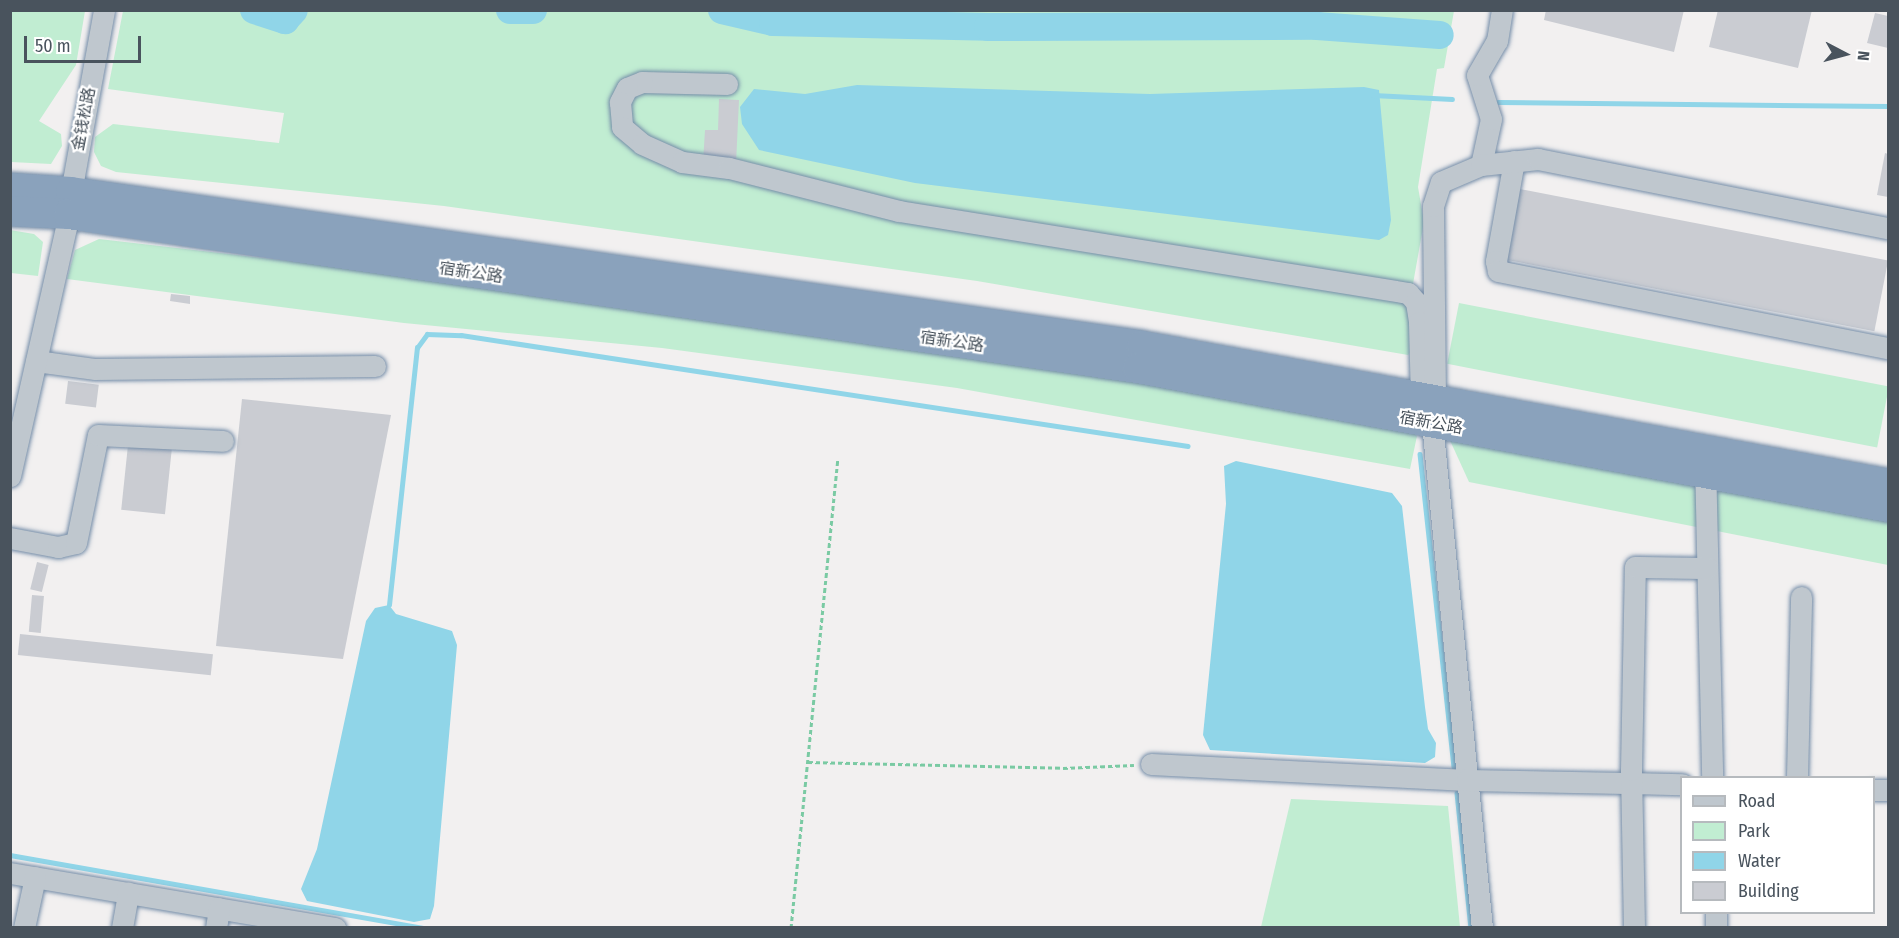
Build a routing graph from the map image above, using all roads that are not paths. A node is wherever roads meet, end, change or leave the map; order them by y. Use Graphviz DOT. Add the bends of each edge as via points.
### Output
graph roads {
  1 [pos="105,10"];
  2 [pos="1502,10"];
  3 [pos="727,84"];
  4 [pos="1514,161"];
  5 [pos="1482,165"];
  6 [pos="10,188"];
  7 [pos="70,203"];
  8 [pos="10,211"];
  9 [pos="1888,228"];
  10 [pos="1888,348"];
  11 [pos="36,361"];
  12 [pos="375,366"];
  13 [pos="1429,407"];
  14 [pos="223,441"];
  15 [pos="1705,462"];
  16 [pos="10,476"];
  17 [pos="1888,484"];
  18 [pos="1888,507"];
  19 [pos="10,538"];
  20 [pos="1707,568"];
  21 [pos="1801,597"];
  22 [pos="1151,764"];
  23 [pos="1712,776"];
  24 [pos="1797,776"];
  25 [pos="1467,780"];
  26 [pos="1631,783"];
  27 [pos="1680,784"];
  28 [pos="10,873"];
  29 [pos="35,877"];
  30 [pos="128,893"];
  31 [pos="217,918"];
  32 [pos="24,927"];
  33 [pos="122,927"];
  34 [pos="335,927"];
  35 [pos="1482,927"];
  36 [pos="1634,927"];
  1 -- 7 [label="street, 金钱松路"];
  2 -- 5 [label="street" via="1497,40 1477,75 1491,119"];
  3 -- 13 [label="street" via="642,82 627,88 620,102 622,127 642,144 682,162 729,168 899,211 1408,292 1416,302"];
  4 -- 5 [label="street"];
  4 -- 9 [label="street" via="1538,159"];
  4 -- 10 [label="street" via="1496,261 1498,272"];
  5 -- 13 [label="street" via="1441,182 1433,206"];
  6 -- 7 [label="highway, 宿新公路"];
  7 -- 8 [label="highway, 宿新公路"];
  7 -- 11 [label="street, 金钱松路"];
  7 -- 13 [label="highway, 宿新公路" via="1142,346"];
  11 -- 12 [label="street" via="95,369"];
  11 -- 16 [label="street, 金钱松路"];
  13 -- 15 [label="highway, 宿新公路"];
  13 -- 25 [label="street"];
  14 -- 19 [label="street" via="98,435 76,543 58,547"];
  15 -- 17 [label="highway, 宿新公路"];
  15 -- 18 [label="highway, 宿新公路"];
  15 -- 20 [label="street"];
  20 -- 23 [label="street"];
  20 -- 26 [label="street" via="1635,567"];
  21 -- 24 [label="street"];
  22 -- 25 [label="street"];
  25 -- 26 [label="street"];
  25 -- 35 [label="street"];
  26 -- 27 [label="street"];
  26 -- 36 [label="street"];
  28 -- 29 [label="street"];
  29 -- 30 [label="street"];
  29 -- 32 [label="street"];
  30 -- 31 [label="street"];
  30 -- 33 [label="street"];
  31 -- 34 [label="street"];
}
